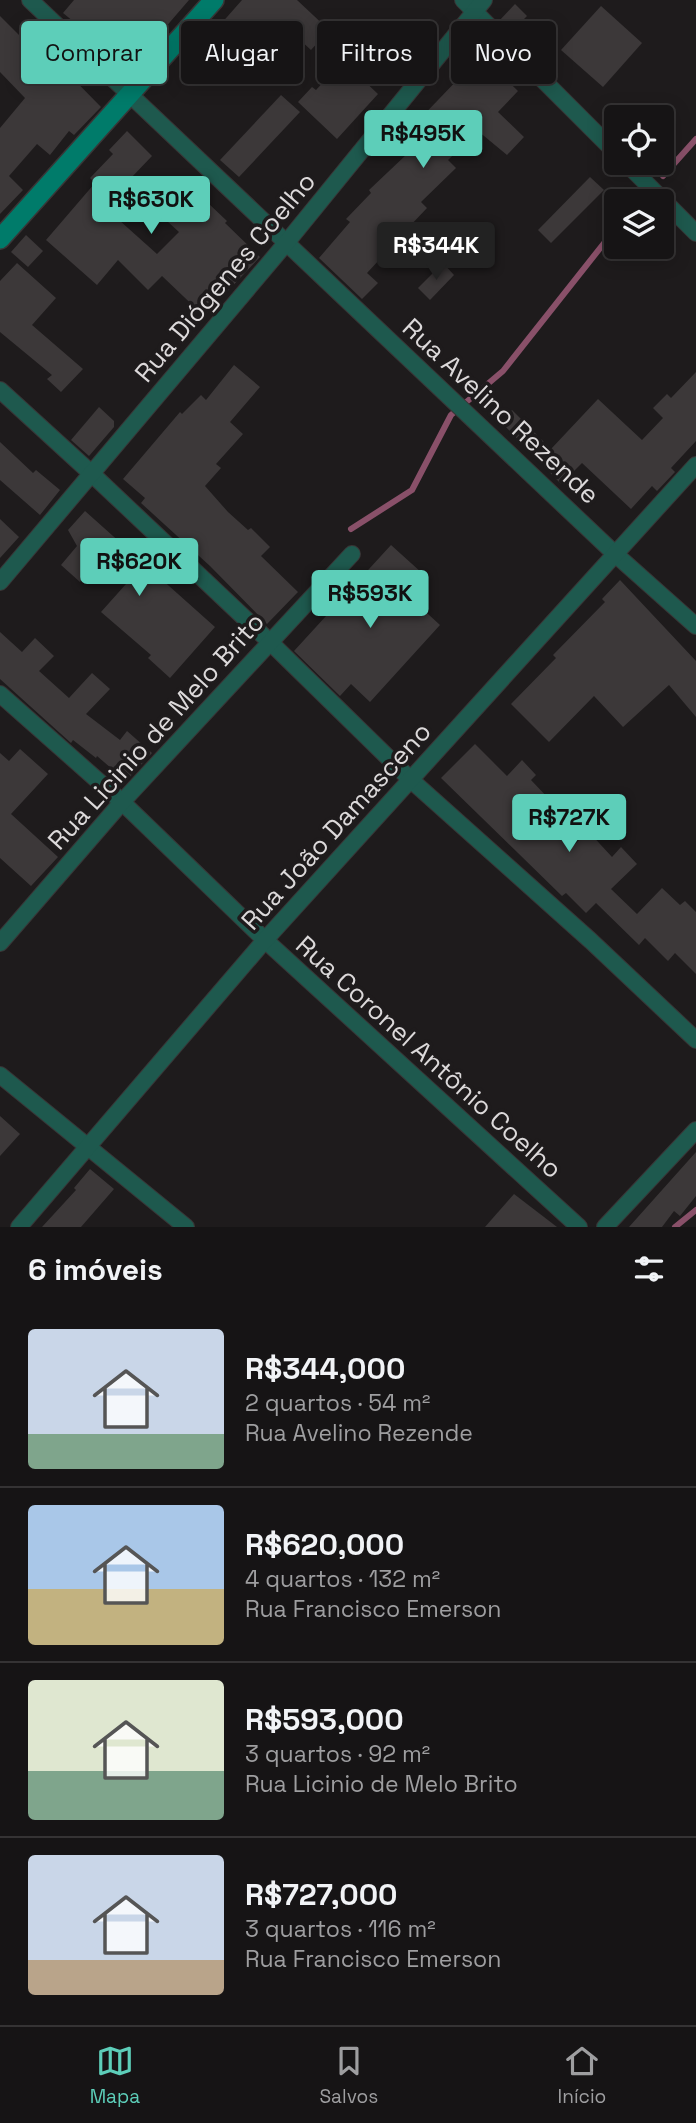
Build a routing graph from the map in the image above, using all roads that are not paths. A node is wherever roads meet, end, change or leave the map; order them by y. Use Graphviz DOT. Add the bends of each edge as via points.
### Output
graph roads {
  1 [pos="30,0"];
  2 [pos="214,0"];
  3 [pos="473,4"];
  4 [pos="131,95"];
  5 [pos="604,140"];
  6 [pos="638,175"];
  7 [pos="696,233"];
  8 [pos="0,239"];
  9 [pos="287,242"];
  10 [pos="0,390"];
  11 [pos="696,465"];
  12 [pos="93,474"];
  13 [pos="614,553"];
  14 [pos="352,554"];
  15 [pos="0,582"];
  16 [pos="696,626"];
  17 [pos="270,642"];
  18 [pos="0,694"];
  19 [pos="411,780"];
  20 [pos="122,802"];
  21 [pos="265,940"];
  22 [pos="0,943"];
  23 [pos="696,1040"];
  24 [pos="0,1075"];
  25 [pos="696,1130"];
  26 [pos="88,1149"];
  27 [pos="19,1227"];
  28 [pos="186,1227"];
  29 [pos="579,1227"];
  30 [pos="606,1227"];
  1 -- 4 [label="street, Rua Avelino Rezende"];
  2 -- 4 [label="main road"];
  3 -- 5 [label="street"];
  3 -- 9 [label="street, Rua Diógenes Coelho"];
  4 -- 8 [label="main road"];
  4 -- 9 [label="street, Rua Avelino Rezende"];
  6 -- 7 [label="street"];
  9 -- 12 [label="street, Rua Diógenes Coelho"];
  9 -- 13 [label="street, Rua Avelino Rezende"];
  10 -- 12 [label="street"];
  11 -- 13 [label="street, Rua João Damasceno"];
  12 -- 15 [label="street, Rua Diógenes Coelho"];
  12 -- 17 [label="street"];
  13 -- 16 [label="street, Rua Avelino Rezende"];
  13 -- 19 [label="street, Rua João Damasceno"];
  14 -- 17 [label="street, Rua Licinio de Melo Brito"];
  17 -- 19 [label="street"];
  17 -- 20 [label="street, Rua Licinio de Melo Brito"];
  18 -- 20 [label="street, Rua Coronel Antônio Coelho"];
  19 -- 21 [label="street, Rua João Damasceno"];
  19 -- 23 [label="street"];
  20 -- 21 [label="street, Rua Coronel Antônio Coelho"];
  20 -- 22 [label="street, Rua Licinio de Melo Brito"];
  21 -- 26 [label="street, Rua João Damasceno"];
  21 -- 29 [label="street, Rua Coronel Antônio Coelho"];
  24 -- 26 [label="street"];
  25 -- 30 [label="street"];
  26 -- 27 [label="street, Rua João Damasceno"];
  26 -- 28 [label="street"];
}
